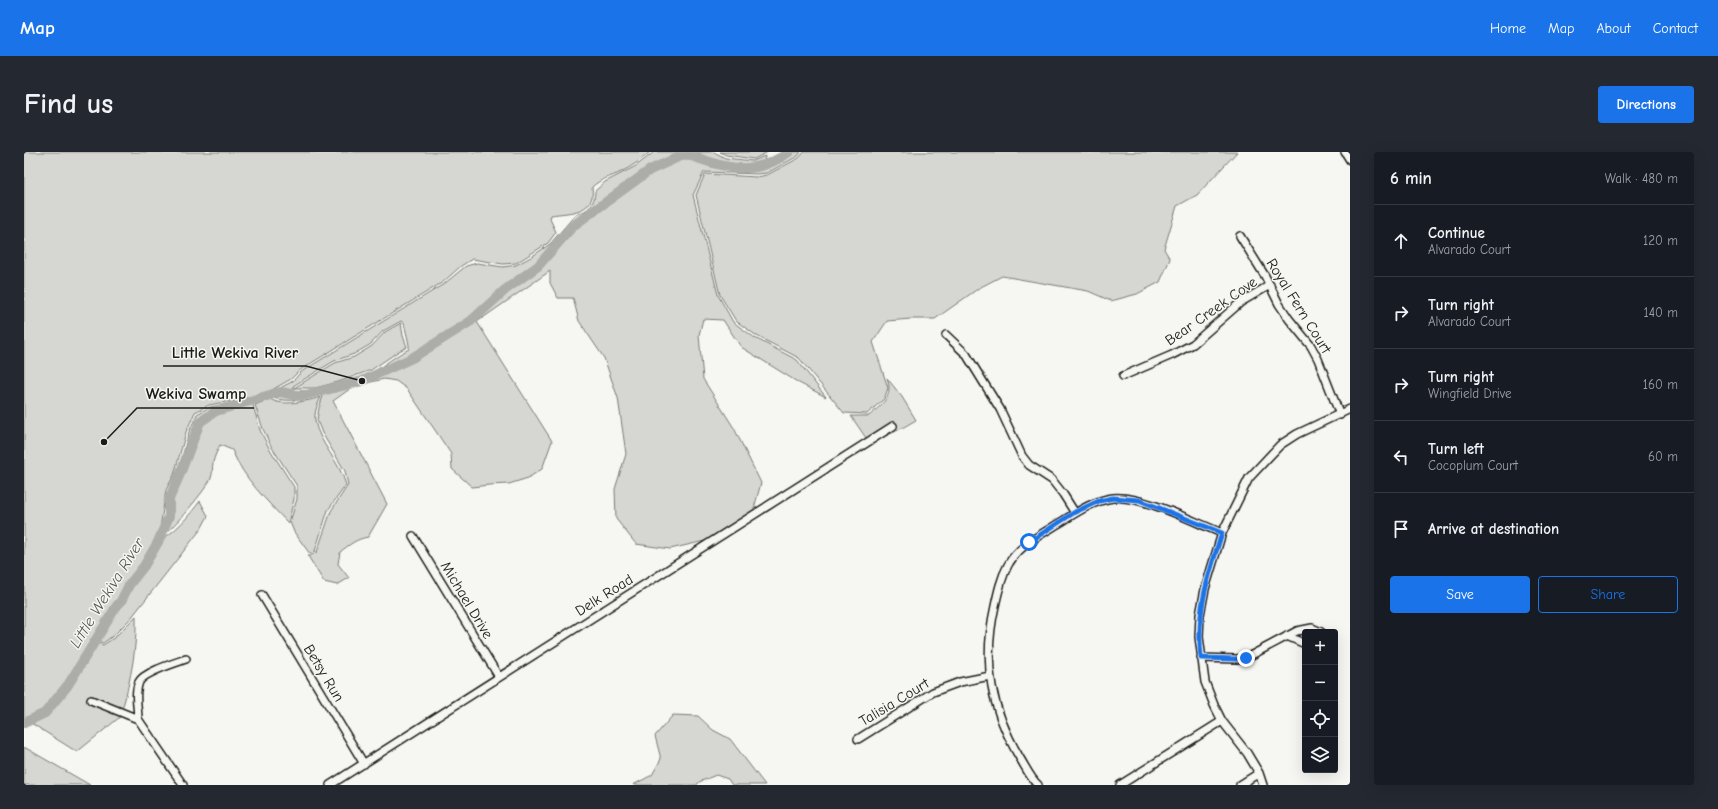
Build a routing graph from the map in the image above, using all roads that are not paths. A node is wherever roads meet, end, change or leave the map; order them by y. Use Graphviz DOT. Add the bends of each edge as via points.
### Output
graph roads {
  1 [pos="1345,152"];
  2 [pos="1350,160"];
  3 [pos="1240,236"];
  4 [pos="1270,285"];
  5 [pos="946,335"];
  6 [pos="1123,376"];
  7 [pos="1350,409"];
  8 [pos="1340,415"];
  9 [pos="893,426"];
  10 [pos="1075,512"];
  11 [pos="1222,533"];
  12 [pos="413,536"];
  13 [pos="262,595"];
  14 [pos="1302,630"];
  15 [pos="1287,636"];
  16 [pos="1302,643"];
  17 [pos="1201,658"];
  18 [pos="186,659"];
  19 [pos="990,676"];
  20 [pos="499,677"];
  21 [pos="91,700"];
  22 [pos="138,719"];
  23 [pos="1222,721"];
  24 [pos="858,739"];
  25 [pos="364,764"];
  26 [pos="1259,773"];
  27 [pos="183,785"];
  28 [pos="330,785"];
  29 [pos="1038,785"];
  30 [pos="1120,785"];
  31 [pos="1240,785"];
  32 [pos="1263,785"];
  1 -- 2 [label="street"];
  3 -- 4 [label="street, Royal Fern Court"];
  4 -- 6 [label="street, Bear Creek Cove" via="1241,302 1193,344"];
  4 -- 8 [label="street, Royal Fern Court" via="1288,319 1311,346 1318,359"];
  5 -- 10 [label="street" via="966,354 1000,409 1022,456 1029,465 1052,480"];
  7 -- 8 [label="street"];
  8 -- 11 [label="street" via="1297,434 1280,445 1249,478"];
  9 -- 20 [label="street, Delk Road"];
  10 -- 11 [label="street" via="1099,501 1127,498 1139,500"];
  10 -- 19 [label="street" via="1029,542 1008,565 1000,583 991,624"];
  11 -- 17 [label="street" via="1200,615"];
  12 -- 20 [label="street, Michael Drive"];
  13 -- 25 [label="street, Betsy Run"];
  14 -- 15 [label="street"];
  15 -- 16 [label="street"];
  15 -- 17 [label="street" via="1246,658"];
  17 -- 23 [label="street" via="1205,682"];
  18 -- 22 [label="street" via="150,673 140,681 137,692"];
  19 -- 24 [label="street, Talisia Court" via="960,682 933,692"];
  19 -- 29 [label="street" via="998,715 1010,742"];
  20 -- 25 [label="street, Delk Road"];
  21 -- 22 [label="street"];
  22 -- 27 [label="street"];
  23 -- 26 [label="street"];
  23 -- 30 [label="street"];
  25 -- 28 [label="street, Delk Road"];
  26 -- 31 [label="street"];
  26 -- 32 [label="street"];
}
